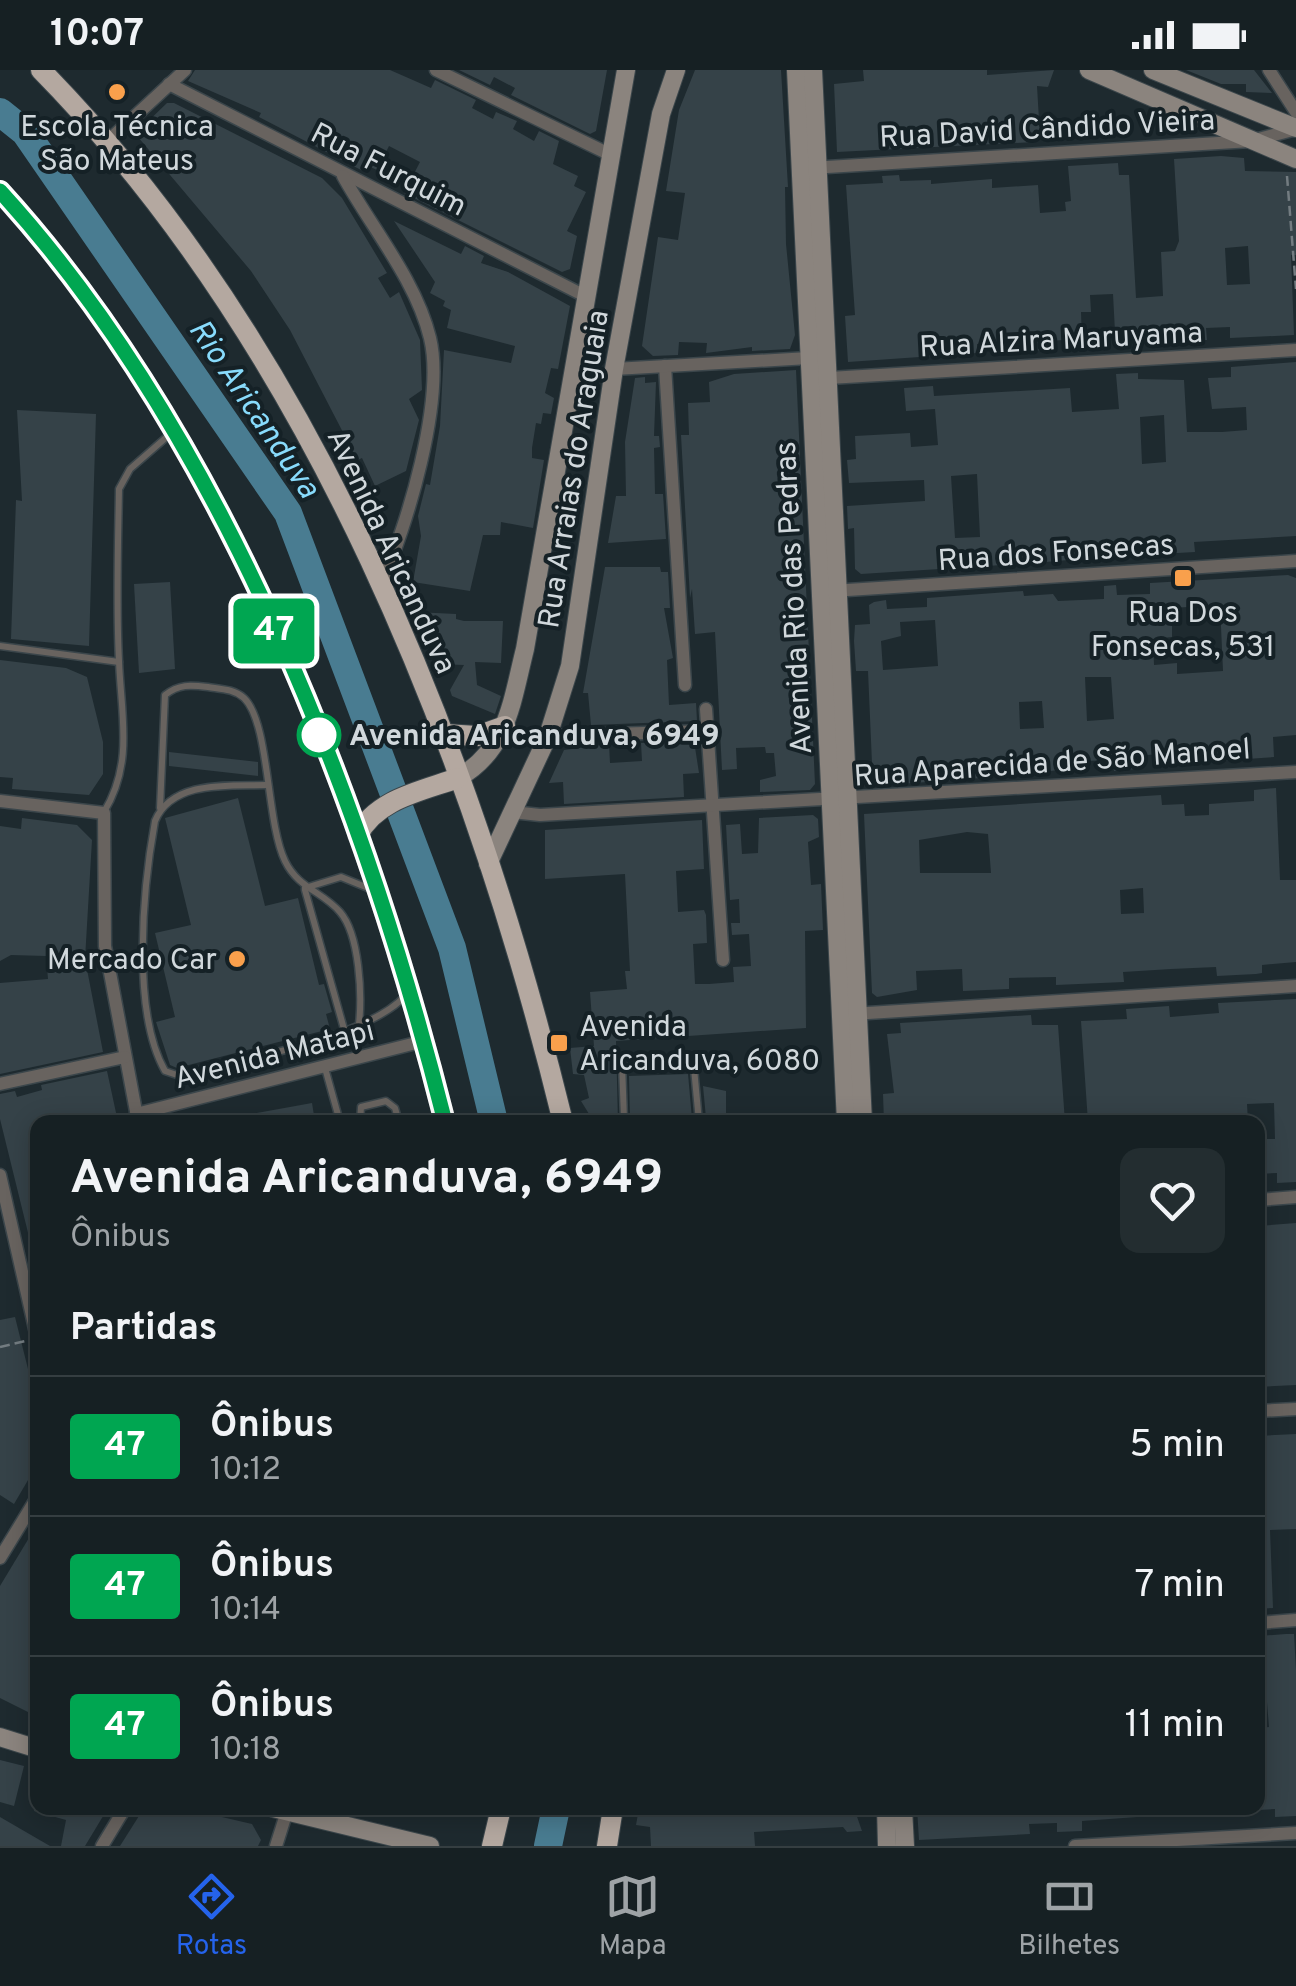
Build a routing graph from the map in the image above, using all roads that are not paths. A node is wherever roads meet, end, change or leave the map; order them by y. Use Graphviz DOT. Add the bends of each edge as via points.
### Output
graph roads {
  1 [pos="41,70"];
  2 [pos="185,70"];
  3 [pos="436,70"];
  4 [pos="626,70"];
  5 [pos="676,70"];
  6 [pos="796,70"];
  7 [pos="813,70"];
  8 [pos="1089,70"];
  9 [pos="1153,70"];
  10 [pos="1269,70"];
  11 [pos="170,84"];
  12 [pos="1296,112"];
  13 [pos="1296,128"];
  14 [pos="108,141"];
  15 [pos="1252,141"];
  16 [pos="611,155"];
  17 [pos="1291,158"];
  18 [pos="809,168"];
  19 [pos="342,174"];
  20 [pos="0,191"];
  21 [pos="586,297"];
  22 [pos="1296,350"];
  23 [pos="809,358"];
  24 [pos="665,366"];
  25 [pos="614,370"];
  26 [pos="829,378"];
  27 [pos="174,431"];
  28 [pos="1296,561"];
  29 [pos="381,584"];
  30 [pos="829,592"];
  31 [pos="0,646"];
  32 [pos="118,662"];
  33 [pos="684,686"];
  34 [pos="706,709"];
  35 [pos="505,726"];
  36 [pos="708,731"];
  37 [pos="444,734"];
  38 [pos="548,736"];
  39 [pos="1296,772"];
  40 [pos="458,778"];
  41 [pos="266,785"];
  42 [pos="838,800"];
  43 [pos="0,801"];
  44 [pos="713,807"];
  45 [pos="160,808"];
  46 [pos="512,812"];
  47 [pos="104,813"];
  48 [pos="358,835"];
  49 [pos="488,864"];
  50 [pos="305,888"];
  51 [pos="376,892"];
  52 [pos="723,960"];
  53 [pos="1296,986"];
  54 [pos="409,992"];
  55 [pos="848,1014"];
  56 [pos="359,1024"];
  57 [pos="344,1029"];
  58 [pos="424,1042"];
  59 [pos="124,1057"];
  60 [pos="325,1066"];
  61 [pos="0,1084"];
  62 [pos="136,1115"];
  63 [pos="148,1115"];
  64 [pos="338,1115"];
  65 [pos="360,1115"];
  66 [pos="397,1115"];
  67 [pos="443,1115"];
  68 [pos="561,1115"];
  69 [pos="624,1115"];
  70 [pos="698,1115"];
  71 [pos="846,1115"];
  72 [pos="861,1115"];
  73 [pos="0,1175"];
  74 [pos="1296,1197"];
  75 [pos="1265,1199"];
  76 [pos="30,1309"];
  77 [pos="1296,1409"];
  78 [pos="1265,1411"];
  79 [pos="30,1509"];
  80 [pos="0,1558"];
  81 [pos="1296,1620"];
  82 [pos="1265,1622"];
  83 [pos="0,1737"];
  84 [pos="30,1746"];
  85 [pos="121,1815"];
  86 [pos="282,1815"];
  87 [pos="307,1815"];
  88 [pos="499,1815"];
  89 [pos="612,1815"];
  90 [pos="886,1815"];
  91 [pos="904,1815"];
  92 [pos="1296,1833"];
  93 [pos="1106,1845"];
  94 [pos="102,1846"];
  95 [pos="276,1846"];
  96 [pos="430,1846"];
  97 [pos="492,1846"];
  98 [pos="607,1846"];
  99 [pos="888,1846"];
  100 [pos="906,1846"];
  101 [pos="1075,1846"];
  1 -- 14 [label="highway, Avenida Aricanduva"];
  2 -- 11 [label="street"];
  3 -- 16 [label="street"];
  4 -- 16 [label="main road, Rua Arraias do Araguaia"];
  5 -- 25 [label="main road, Rua Arraias do Araguaia" via="661,114"];
  6 -- 18 [label="main road, Avenida Rio das Pedras"];
  7 -- 18 [label="main road, Avenida Rio das Pedras"];
  8 -- 15 [label="main road"];
  9 -- 13 [label="main road"];
  10 -- 12 [label="street"];
  11 -- 14 [label="street"];
  11 -- 19 [label="street, Rua Furquim"];
  13 -- 15 [label="street, Rua David Cândido Vieira"];
  14 -- 29 [label="highway, Avenida Aricanduva" via="257,346"];
  15 -- 17 [label="main road"];
  15 -- 18 [label="street, Rua David Cândido Vieira"];
  16 -- 21 [label="main road, Rua Arraias do Araguaia"];
  18 -- 23 [label="main road, Avenida Rio das Pedras"];
  18 -- 26 [label="main road, Avenida Rio das Pedras"];
  19 -- 21 [label="street, Rua Furquim"];
  19 -- 29 [label="street" via="417,303 433,368 410,512"];
  20 -- 27 [label="highway" via="56,253"];
  21 -- 35 [label="main road, Rua Arraias do Araguaia" via="535,597"];
  22 -- 26 [label="street, Rua Alzira Maruyama"];
  23 -- 24 [label="street"];
  23 -- 30 [label="main road, Avenida Rio das Pedras"];
  24 -- 25 [label="street"];
  24 -- 33 [label="street"];
  25 -- 38 [label="main road, Rua Arraias do Araguaia" via="570,666"];
  26 -- 30 [label="main road, Avenida Rio das Pedras"];
  27 -- 32 [label="lane" via="130,469 119,489"];
  27 -- 48 [label="highway" via="270,621"];
  28 -- 30 [label="street, Rua dos Fonsecas"];
  29 -- 37 [label="highway, Avenida Aricanduva"];
  30 -- 42 [label="main road, Avenida Rio das Pedras"];
  31 -- 32 [label="lane"];
  32 -- 47 [label="lane" via="125,746 117,790"];
  34 -- 36 [label="street"];
  35 -- 37 [label="highway" via="477,736"];
  35 -- 40 [label="main road, Rua Arraias do Araguaia" via="486,760"];
  36 -- 38 [label="street"];
  36 -- 44 [label="street"];
  37 -- 40 [label="highway, Avenida Aricanduva"];
  38 -- 46 [label="main road, Rua Arraias do Araguaia"];
  39 -- 42 [label="street, Rua Aparecida de São Manoel"];
  40 -- 48 [label="highway" via="382,807"];
  40 -- 49 [label="highway, Avenida Aricanduva"];
  41 -- 45 [label="lane" via="209,787"];
  41 -- 45 [label="lane" via="259,734 241,695 174,687 164,702"];
  41 -- 50 [label="lane" via="283,858"];
  42 -- 44 [label="street, Rua Aparecida de São Manoel"];
  42 -- 55 [label="main road, Avenida Rio das Pedras"];
  43 -- 47 [label="street"];
  44 -- 46 [label="street, Rua Aparecida de São Manoel"];
  44 -- 52 [label="street"];
  45 -- 57 [label="lane" via="150,858 145,960 150,1025 165,1070 177,1075 224,1065"];
  46 -- 49 [label="main road, Rua Arraias do Araguaia"];
  47 -- 59 [label="street" via="105,946"];
  48 -- 51 [label="highway"];
  49 -- 68 [label="highway, Avenida Aricanduva"];
  50 -- 51 [label="lane" via="342,877"];
  50 -- 56 [label="lane" via="344,919 362,982"];
  50 -- 57 [label="lane"];
  51 -- 54 [label="highway"];
  53 -- 55 [label="street"];
  54 -- 56 [label="lane" via="386,1015"];
  54 -- 58 [label="highway"];
  55 -- 71 [label="main road, Avenida Rio das Pedras"];
  55 -- 72 [label="main road, Avenida Rio das Pedras"];
  56 -- 57 [label="lane"];
  58 -- 60 [label="street, Avenida Matapi"];
  58 -- 67 [label="highway"];
  59 -- 61 [label="street"];
  59 -- 62 [label="street"];
  60 -- 63 [label="street, Avenida Matapi"];
  60 -- 64 [label="lane"];
  65 -- 66 [label="lane" via="361,1107 386,1101"];
  69 -- 70 [label="lane" via="622,1063 678,1060 694,1068"];
  73 -- 76 [label="street"];
  74 -- 75 [label="street"];
  77 -- 78 [label="street"];
  79 -- 80 [label="street"];
  81 -- 82 [label="street"];
  83 -- 84 [label="main road"];
  85 -- 94 [label="street"];
  86 -- 95 [label="street"];
  87 -- 96 [label="main road"];
  88 -- 97 [label="highway"];
  89 -- 98 [label="highway"];
  90 -- 99 [label="main road"];
  91 -- 100 [label="main road"];
  92 -- 93 [label="street"];
  93 -- 101 [label="street"];
}
